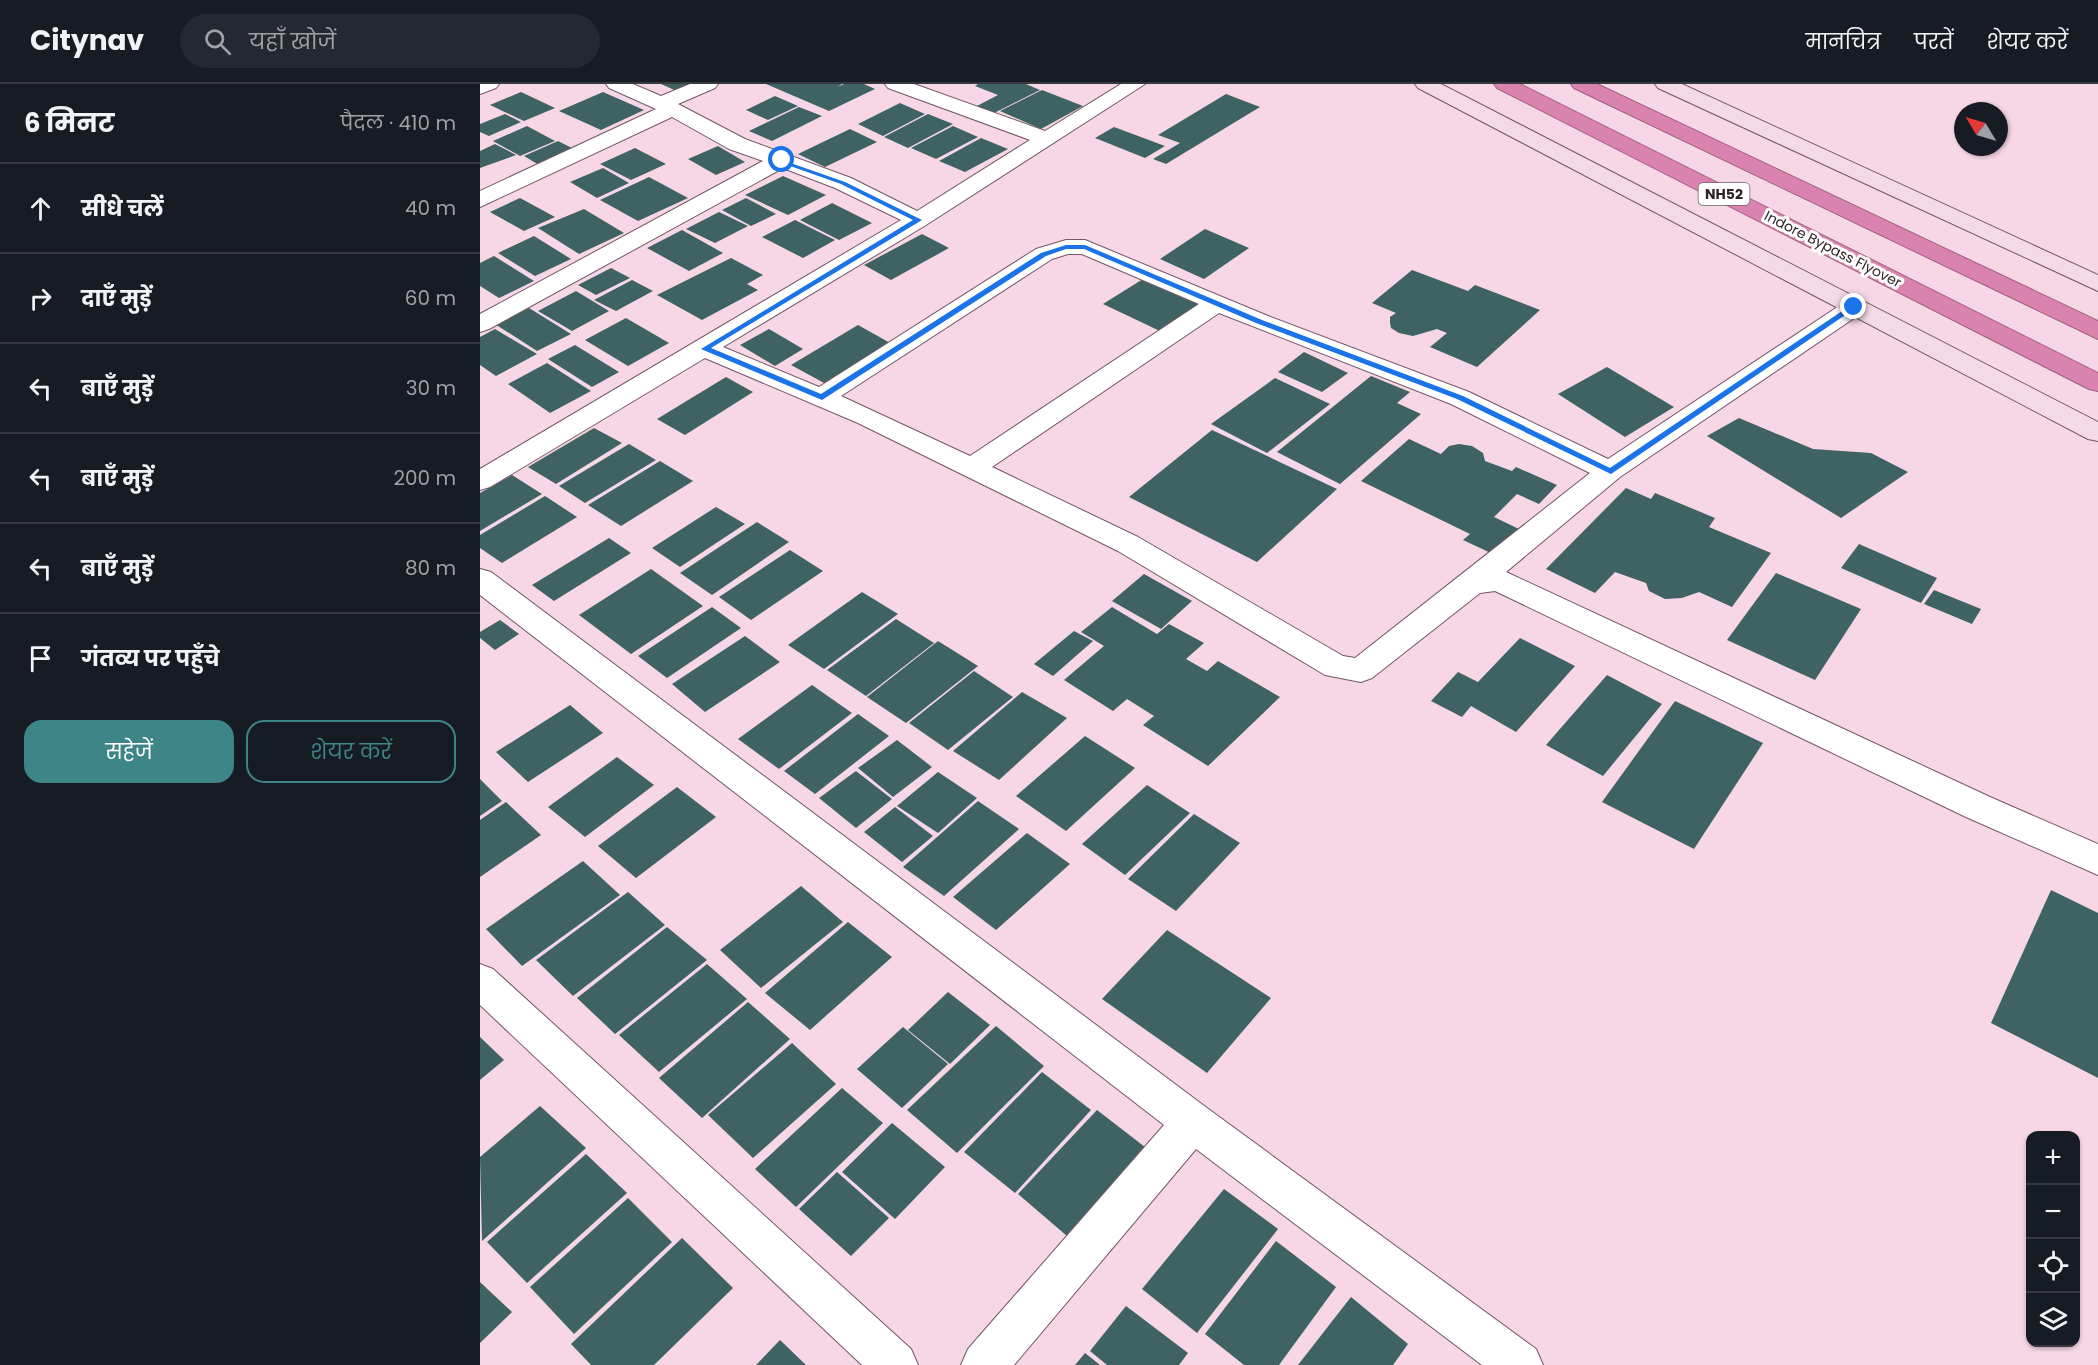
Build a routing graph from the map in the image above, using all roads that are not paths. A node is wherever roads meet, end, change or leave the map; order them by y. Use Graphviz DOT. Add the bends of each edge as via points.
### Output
graph roads {
  1 [pos="489,84"];
  2 [pos="616,84"];
  3 [pos="708,84"];
  4 [pos="895,84"];
  5 [pos="1135,84"];
  6 [pos="1425,84"];
  7 [pos="1504,84"];
  8 [pos="1581,84"];
  9 [pos="1665,84"];
  10 [pos="480,88"];
  11 [pos="667,106"];
  12 [pos="1047,139"];
  13 [pos="782,160"];
  14 [pos="480,200"];
  15 [pos="918,220"];
  16 [pos="2098,284"];
  17 [pos="1217,303"];
  18 [pos="1854,307"];
  19 [pos="480,324"];
  20 [pos="2098,331"];
  21 [pos="705,349"];
  22 [pos="2098,383"];
  23 [pos="822,398"];
  24 [pos="2098,433"];
  25 [pos="971,468"];
  26 [pos="1611,471"];
  27 [pos="480,481"];
  28 [pos="480,579"];
  29 [pos="1472,584"];
  30 [pos="2098,860"];
  31 [pos="480,981"];
  32 [pos="1193,1122"];
  33 [pos="895,1365"];
  34 [pos="984,1365"];
  35 [pos="1520,1365"];
  1 -- 10 [label="street"];
  2 -- 11 [label="street"];
  3 -- 11 [label="street"];
  4 -- 12 [label="street"];
  5 -- 12 [label="street"];
  6 -- 18 [label="street"];
  7 -- 22 [label="highway, Indore Bypass Flyover / NH52"];
  8 -- 20 [label="highway, NH52"];
  9 -- 16 [label="street"];
  11 -- 13 [label="street" via="737,144"];
  11 -- 14 [label="street"];
  12 -- 15 [label="street"];
  13 -- 15 [label="street" via="843,183"];
  13 -- 19 [label="street"];
  15 -- 21 [label="street"];
  17 -- 23 [label="street" via="1085,247 1066,247 1044,254"];
  17 -- 25 [label="street"];
  17 -- 26 [label="street" via="1460,398"];
  18 -- 24 [label="street"];
  18 -- 26 [label="street"];
  21 -- 23 [label="street"];
  21 -- 27 [label="street"];
  23 -- 25 [label="street"];
  25 -- 29 [label="street" via="1128,544 1336,667 1361,670"];
  26 -- 29 [label="street"];
  28 -- 32 [label="street"];
  29 -- 30 [label="street" via="1498,580 1515,586 1978,807"];
  31 -- 33 [label="street"];
  32 -- 34 [label="street"];
  32 -- 35 [label="street"];
}
